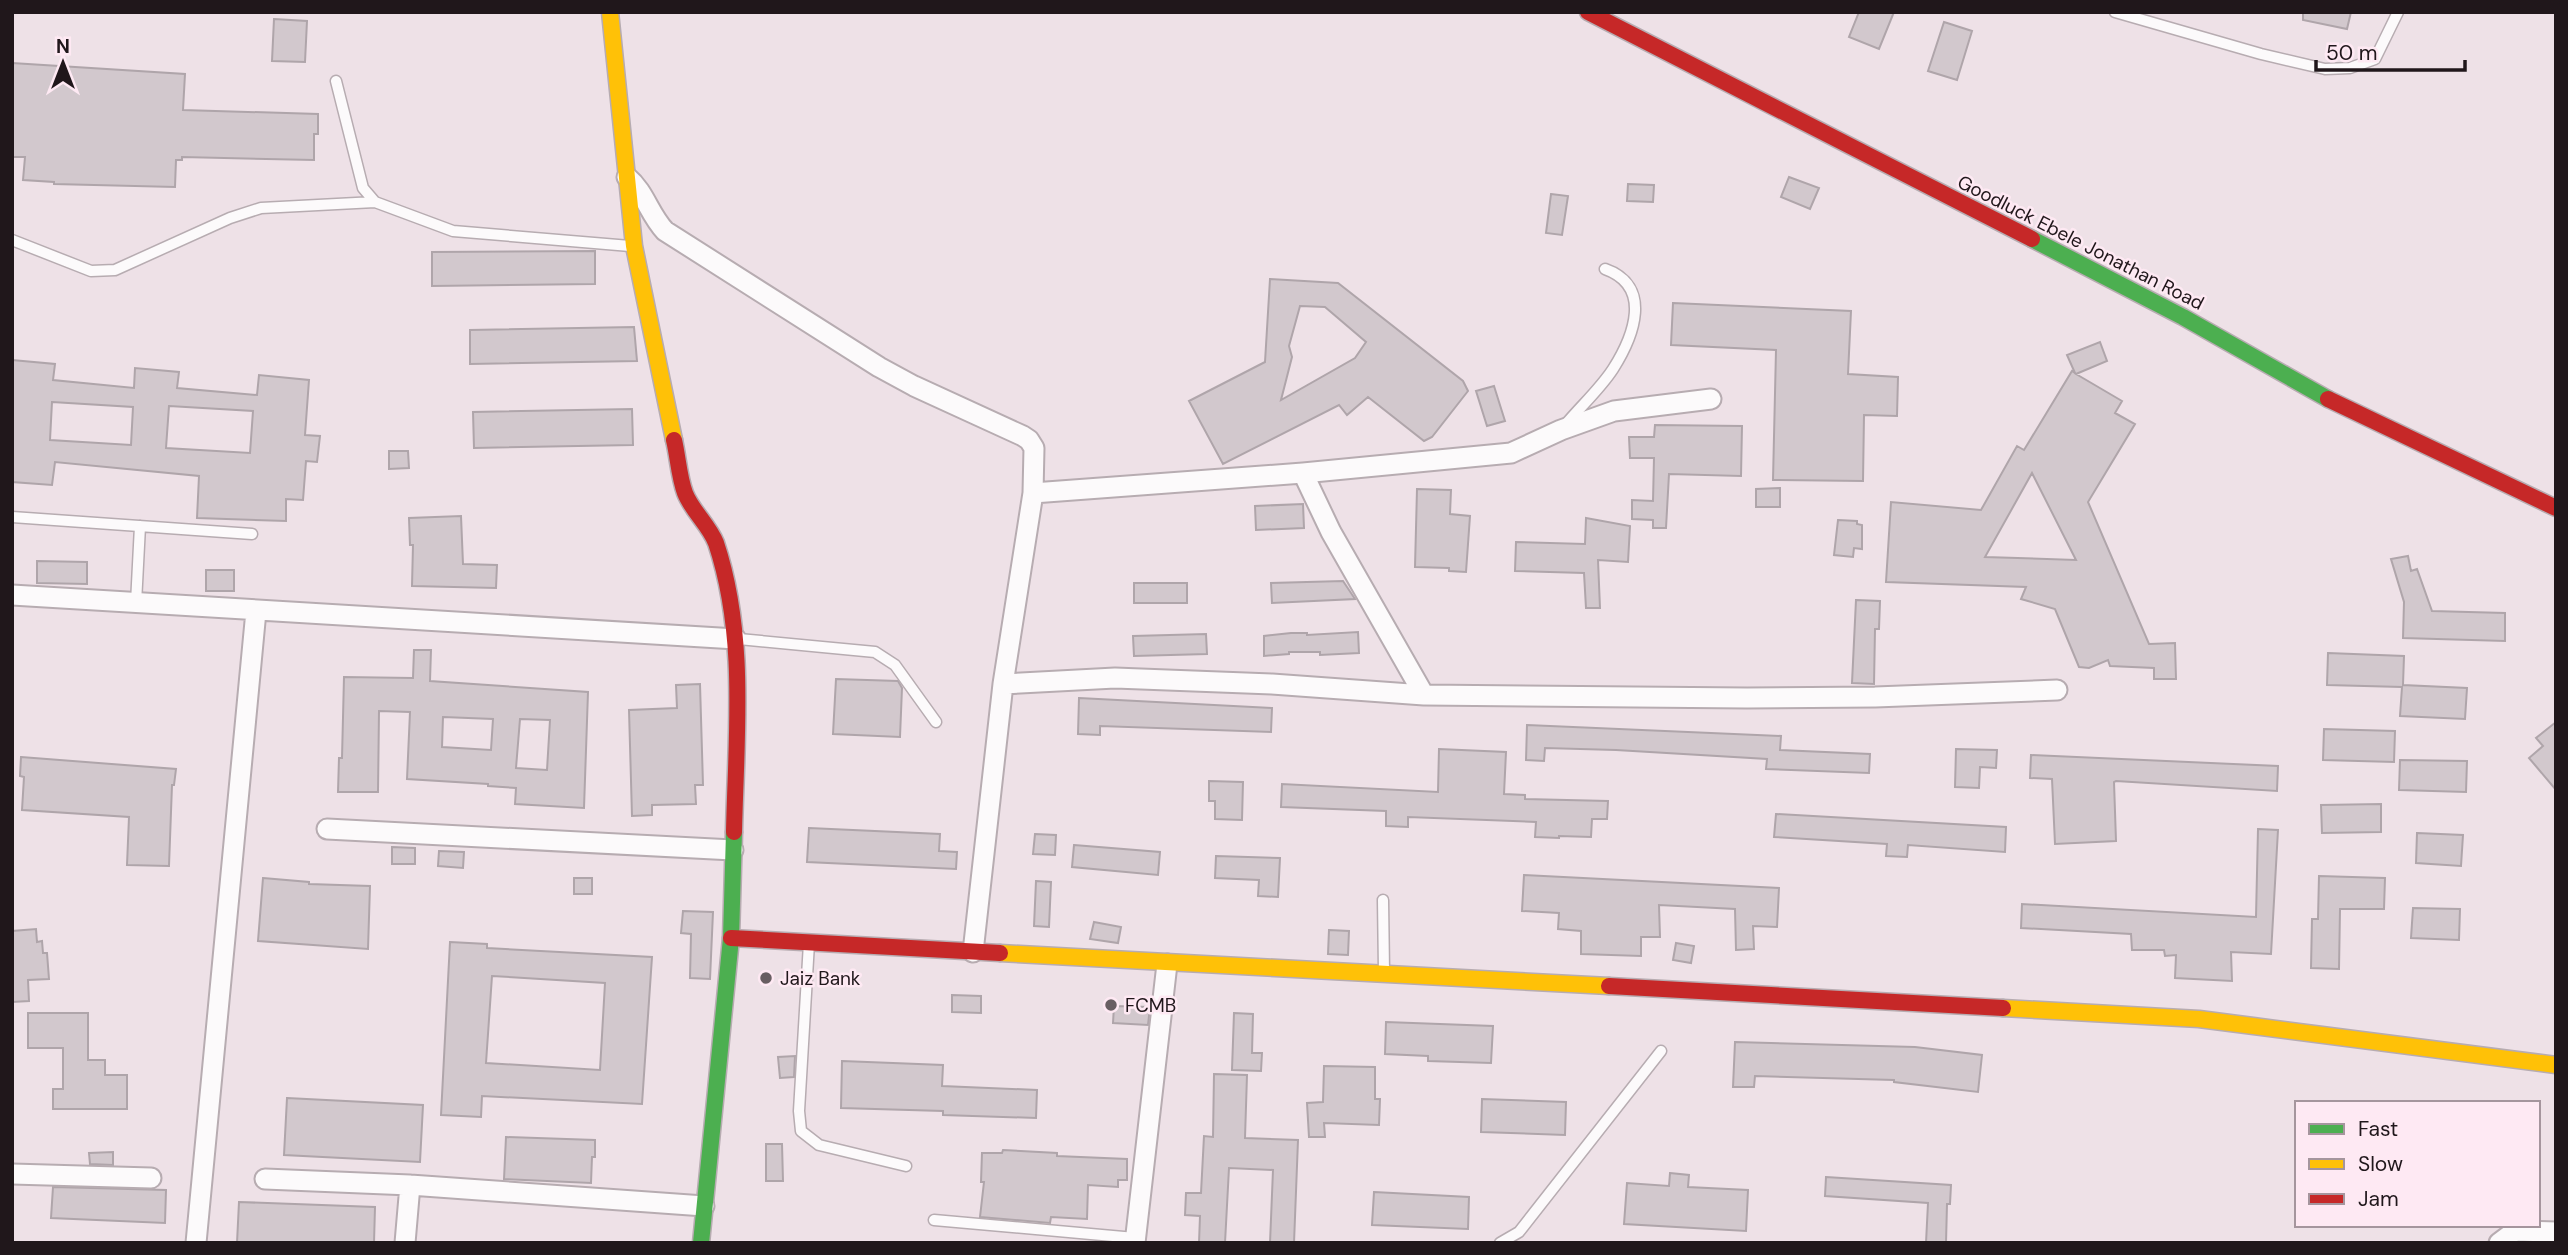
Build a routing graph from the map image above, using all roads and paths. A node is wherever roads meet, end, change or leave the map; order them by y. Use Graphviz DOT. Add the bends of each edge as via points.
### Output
graph roads {
  1 [pos="610,12"];
  2 [pos="1588,12"];
  3 [pos="2115,12"];
  4 [pos="2398,12"];
  5 [pos="336,81"];
  6 [pos="626,176"];
  7 [pos="375,202"];
  8 [pos="12,240"];
  9 [pos="634,246"];
  10 [pos="1605,269"];
  11 [pos="1711,399"];
  12 [pos="1562,430"];
  13 [pos="1303,473"];
  14 [pos="1033,493"];
  15 [pos="2556,508"];
  16 [pos="12,517"];
  17 [pos="140,526"];
  18 [pos="252,534"];
  19 [pos="12,596"];
  20 [pos="136,603"];
  21 [pos="256,611"];
  22 [pos="736,639"];
  23 [pos="1003,684"];
  24 [pos="2057,690"];
  25 [pos="1424,695"];
  26 [pos="936,722"];
  27 [pos="327,829"];
  28 [pos="733,850"];
  29 [pos="1382,900"];
  30 [pos="731,938"];
  31 [pos="809,943"];
  32 [pos="973,952"];
  33 [pos="1167,964"];
  34 [pos="1384,975"];
  35 [pos="1661,1051"];
  36 [pos="2556,1065"];
  37 [pos="906,1166"];
  38 [pos="12,1174"];
  39 [pos="151,1178"];
  40 [pos="265,1179"];
  41 [pos="410,1185"];
  42 [pos="704,1206"];
  43 [pos="934,1220"];
  44 [pos="2556,1232"];
  45 [pos="1135,1240"];
  46 [pos="196,1243"];
  47 [pos="405,1243"];
  48 [pos="701,1243"];
  49 [pos="1500,1243"];
  50 [pos="2499,1243"];
  1 -- 6 [label="street"];
  2 -- 15 [label="street, Goodluck Ebele Jonathan Road" via="2183,317 2321,395"];
  3 -- 4 [label="lane" via="2325,69 2350,68 2375,59"];
  5 -- 7 [label="lane" via="363,188"];
  6 -- 9 [label="street"];
  6 -- 14 [label="street" via="637,185 665,231 879,367 1029,440 1035,456"];
  7 -- 8 [label="lane" via="261,208 116,270 91,271"];
  7 -- 9 [label="lane" via="453,231"];
  9 -- 22 [label="street" via="685,493 715,541"];
  10 -- 12 [label="lane" via="1627,281 1635,298 1631,332 1612,370"];
  11 -- 12 [label="street" via="1614,411"];
  12 -- 13 [label="street" via="1511,453"];
  13 -- 14 [label="street"];
  13 -- 25 [label="street" via="1331,532"];
  14 -- 23 [label="street"];
  16 -- 17 [label="lane"];
  17 -- 18 [label="lane"];
  17 -- 20 [label="lane"];
  19 -- 20 [label="street"];
  20 -- 21 [label="street"];
  21 -- 22 [label="street"];
  21 -- 46 [label="street"];
  22 -- 26 [label="lane" via="875,653 895,665"];
  22 -- 28 [label="street"];
  23 -- 25 [label="street" via="1115,678"];
  23 -- 32 [label="street"];
  24 -- 25 [label="street" via="1849,697"];
  27 -- 28 [label="street"];
  28 -- 30 [label="street"];
  29 -- 34 [label="lane"];
  30 -- 31 [label="street"];
  30 -- 42 [label="street"];
  31 -- 32 [label="street"];
  31 -- 37 [label="lane" via="801,1131 819,1144"];
  32 -- 33 [label="street"];
  33 -- 34 [label="street"];
  33 -- 45 [label="street"];
  34 -- 36 [label="street" via="2199,1019"];
  35 -- 49 [label="lane" via="1519,1232"];
  38 -- 39 [label="street"];
  40 -- 41 [label="street"];
  41 -- 42 [label="street"];
  41 -- 47 [label="street"];
  42 -- 48 [label="street"];
  43 -- 45 [label="lane"];
  44 -- 50 [label="street" via="2515,1231"];
}
